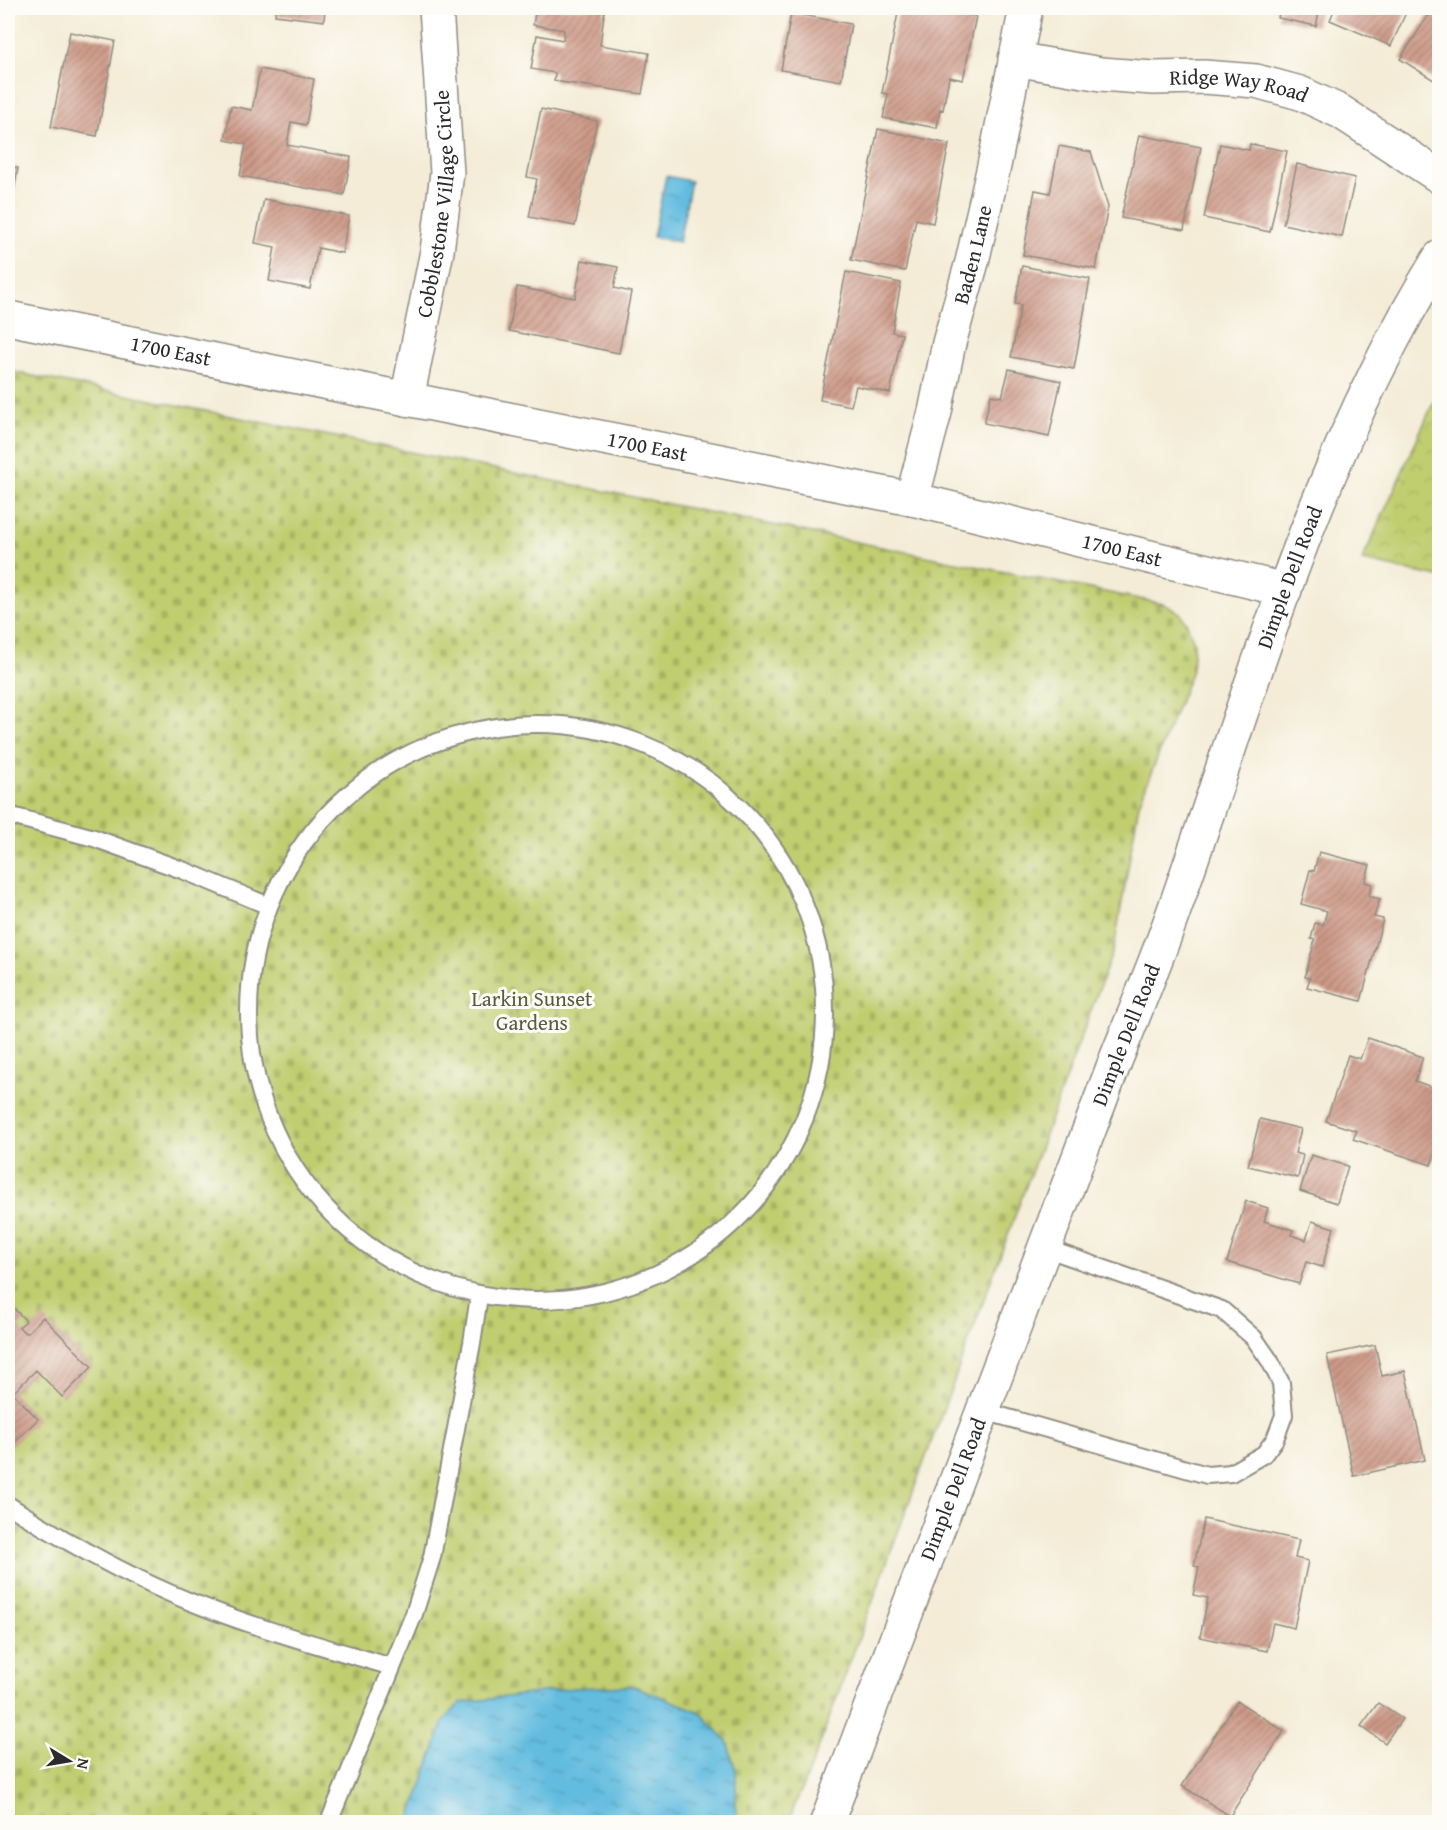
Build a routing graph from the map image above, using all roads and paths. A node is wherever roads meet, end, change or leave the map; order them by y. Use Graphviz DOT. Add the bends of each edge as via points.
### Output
graph roads {
  1 [pos="436,8"];
  2 [pos="1026,8"];
  3 [pos="1015,59"];
  4 [pos="1440,177"];
  5 [pos="1440,257"];
  6 [pos="8,318"];
  7 [pos="407,399"];
  8 [pos="912,499"];
  9 [pos="1285,590"];
  10 [pos="8,815"];
  11 [pos="269,906"];
  12 [pos="1045,1248"];
  13 [pos="479,1296"];
  14 [pos="984,1411"];
  15 [pos="8,1505"];
  16 [pos="392,1667"];
  17 [pos="329,1822"];
  18 [pos="827,1822"];
  1 -- 7 [label="street, Cobblestone Village Circle" via="447,173 437,251"];
  2 -- 3 [label="street, Baden Lane"];
  3 -- 4 [label="street, Ridge Way Road" via="1101,74 1256,81 1300,93 1341,112"];
  3 -- 8 [label="street, Baden Lane" via="975,251"];
  5 -- 9 [label="street, Dimple Dell Road" via="1410,305 1354,417"];
  6 -- 7 [label="street, 1700 East"];
  7 -- 8 [label="street, 1700 East"];
  8 -- 9 [label="street, 1700 East"];
  9 -- 12 [label="street, Dimple Dell Road" via="1168,926"];
  10 -- 11 [label="lane" via="94,838"];
  11 -- 13 [label="lane" via="251,972 249,1042 261,1100 285,1154 314,1196 338,1222 368,1245 418,1274"];
  11 -- 13 [label="lane" via="303,843 337,802 375,772 436,743 500,727 551,725 601,731 666,755 720,786 752,817 778,854 808,916 822,963 825,1021 816,1091 782,1162 740,1220 686,1257 638,1283 586,1295 529,1300"];
  12 -- 14 [label="street, Dimple Dell Road"];
  12 -- 14 [label="lane" via="1222,1310 1254,1338 1270,1361 1281,1383 1284,1415 1264,1454 1231,1473 1207,1475"];
  13 -- 16 [label="lane" via="432,1557"];
  14 -- 18 [label="street, Dimple Dell Road"];
  15 -- 16 [label="lane" via="72,1544 208,1609"];
  16 -- 17 [label="lane"];
}
